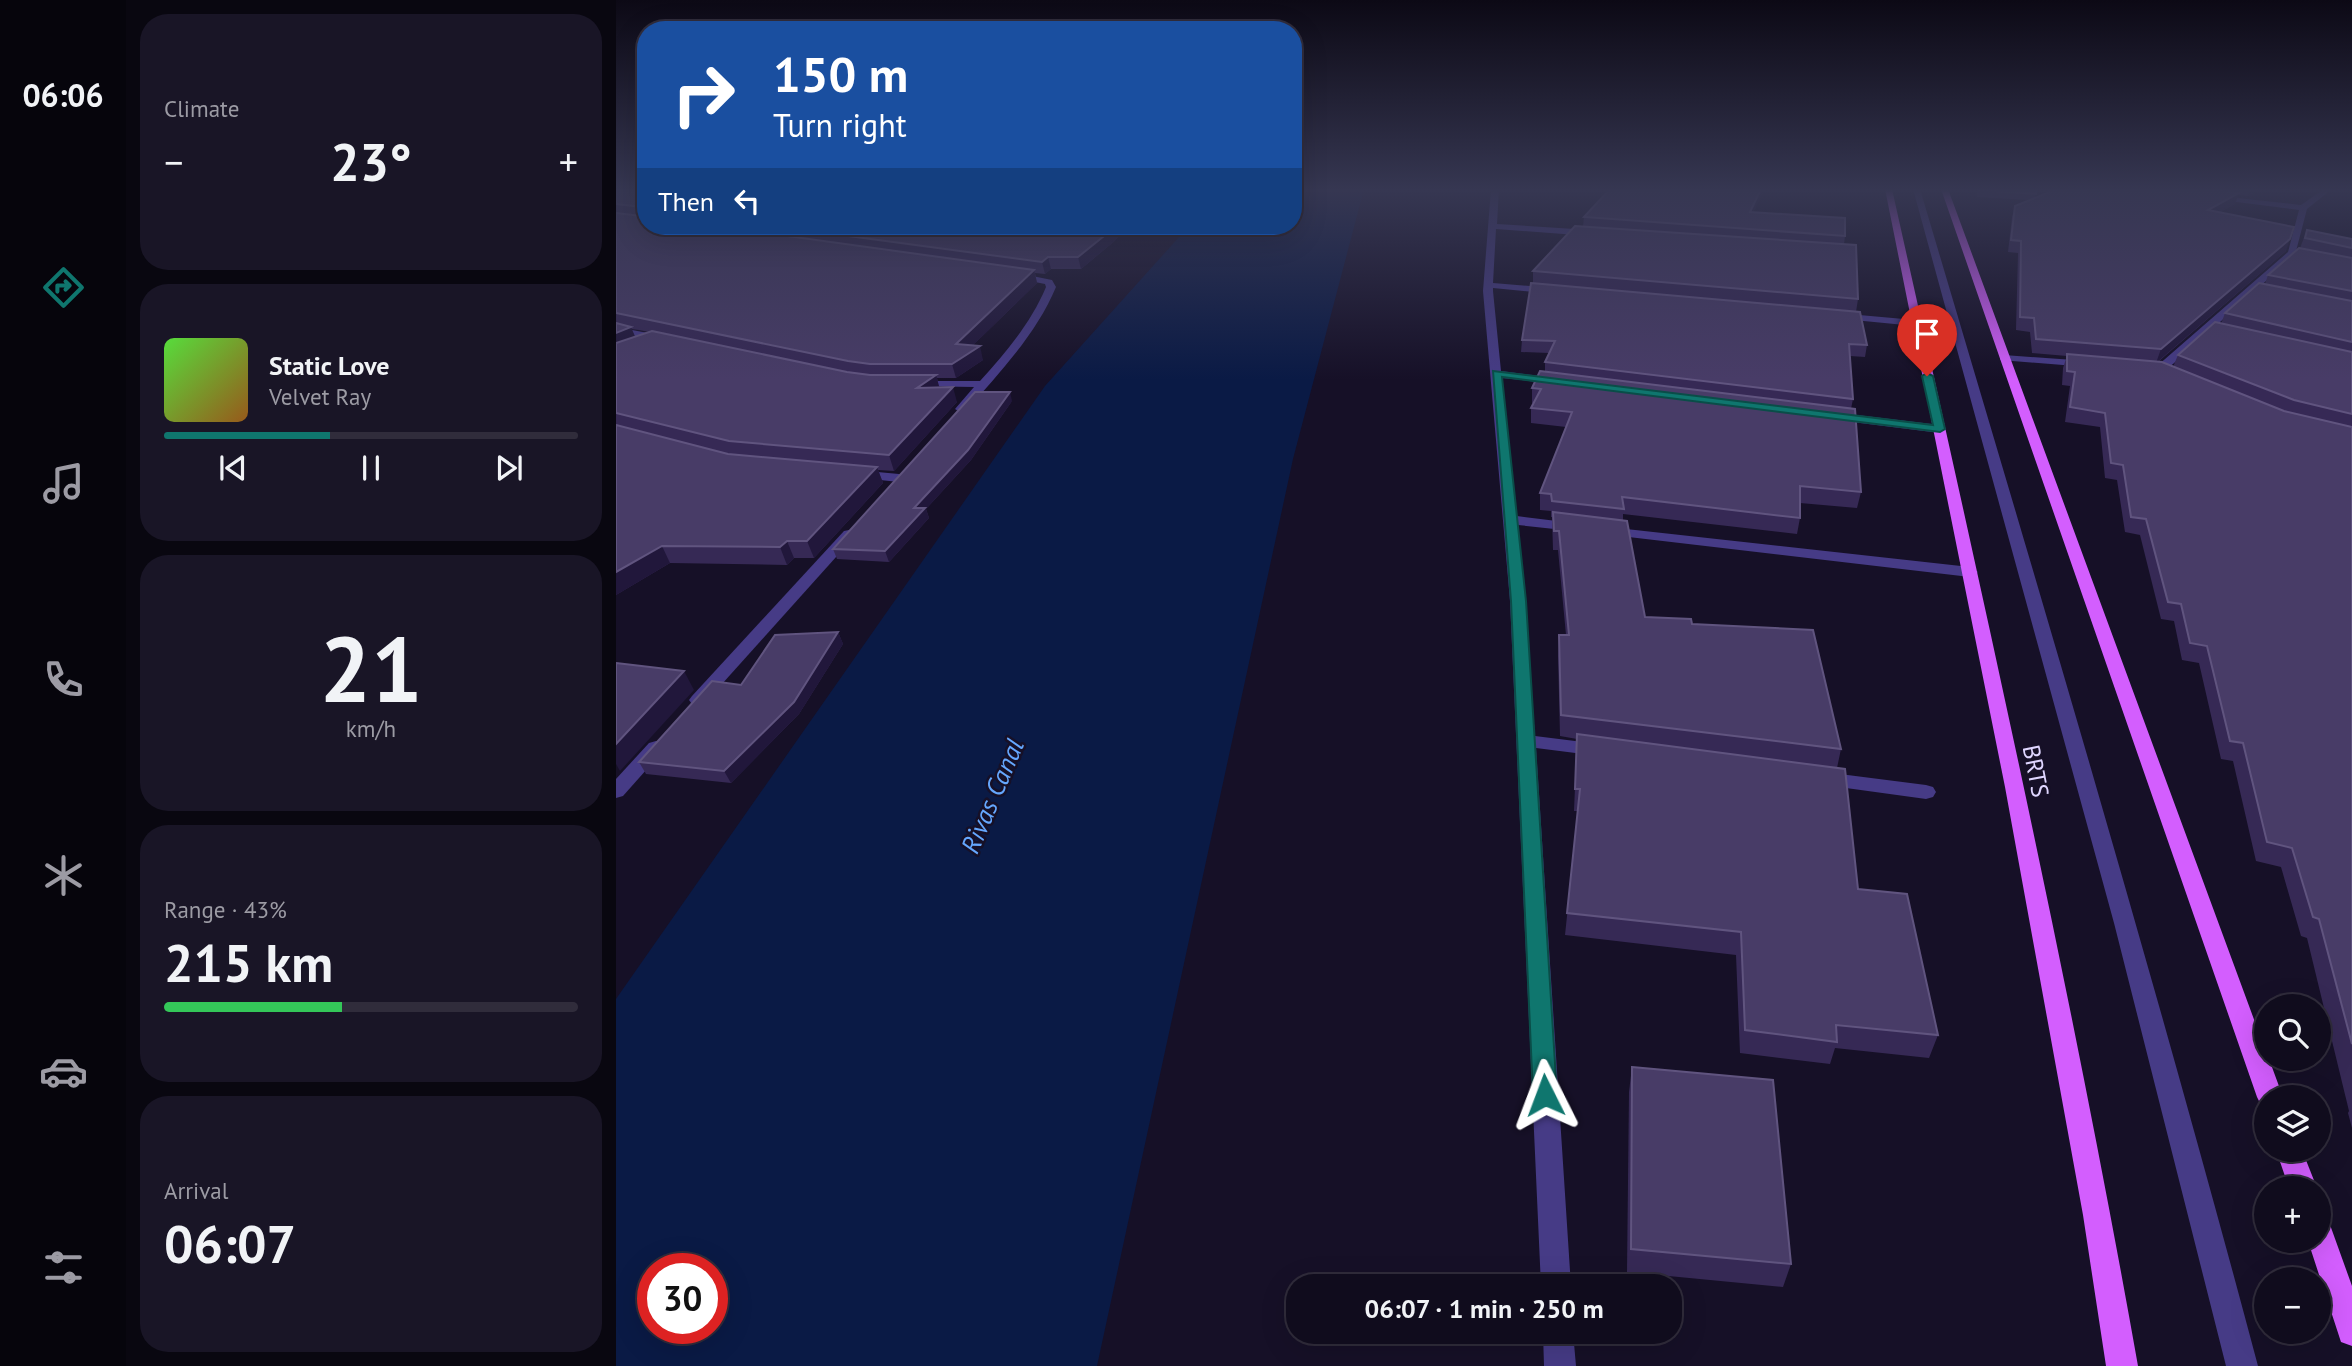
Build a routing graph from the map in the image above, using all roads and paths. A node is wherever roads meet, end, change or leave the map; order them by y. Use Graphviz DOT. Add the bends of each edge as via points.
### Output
graph roads {
  1 [pos="1491,253"];
  2 [pos="1901,253"];
  3 [pos="1934,253"];
  4 [pos="1967,253"];
  5 [pos="2292,253"];
  6 [pos="2304,256"];
  7 [pos="1002,273"];
  8 [pos="1488,285"];
  9 [pos="2251,289"];
  10 [pos="1571,292"];
  11 [pos="2263,292"];
  12 [pos="1819,314"];
  13 [pos="1915,323"];
  14 [pos="2207,328"];
  15 [pos="616,330"];
  16 [pos="2220,331"];
  17 [pos="659,338"];
  18 [pos="673,341"];
  19 [pos="638,346"];
  20 [pos="2004,358"];
  21 [pos="2095,365"];
  22 [pos="2134,368"];
  23 [pos="1496,374"];
  24 [pos="1565,382"];
  25 [pos="984,384"];
  26 [pos="902,385"];
  27 [pos="1823,415"];
  28 [pos="950,422"];
  29 [pos="1940,429"];
  30 [pos="844,473"];
  31 [pos="898,479"];
  32 [pos="862,519"];
  33 [pos="1511,520"];
  34 [pos="1970,572"];
  35 [pos="689,710"];
  36 [pos="662,741"];
  37 [pos="1526,741"];
  38 [pos="1622,753"];
  39 [pos="1802,776"];
  40 [pos="616,791"];
  41 [pos="1926,792"];
  42 [pos="2266,1085"];
  43 [pos="2326,1253"];
  44 [pos="1555,1274"];
  45 [pos="2352,1331"];
  46 [pos="1559,1344"];
  47 [pos="1560,1366"];
  48 [pos="2122,1366"];
  49 [pos="2242,1366"];
  1 -- 8 [label="street"];
  2 -- 13 [label="main road, BRTS"];
  3 -- 49 [label="street" via="2090,797"];
  4 -- 20 [label="main road"];
  5 -- 6 [label="street"];
  5 -- 9 [label="street"];
  7 -- 25 [label="street" via="1040,278 1051,287 1047,302"];
  8 -- 10 [label="street"];
  8 -- 23 [label="street"];
  9 -- 11 [label="street"];
  9 -- 14 [label="street"];
  12 -- 13 [label="street"];
  13 -- 29 [label="main road, BRTS"];
  14 -- 16 [label="street"];
  14 -- 22 [label="street" via="2166,372"];
  15 -- 17 [label="street"];
  17 -- 18 [label="street"];
  17 -- 19 [label="street"];
  20 -- 21 [label="street"];
  20 -- 42 [label="main road"];
  23 -- 24 [label="street"];
  23 -- 33 [label="street"];
  25 -- 26 [label="street"];
  25 -- 28 [label="street"];
  27 -- 29 [label="street"];
  29 -- 34 [label="main road, BRTS"];
  30 -- 31 [label="street"];
  32 -- 35 [label="street"];
  33 -- 34 [label="street"];
  33 -- 37 [label="street"];
  34 -- 48 [label="main road, BRTS" via="2087,1161"];
  36 -- 40 [label="street"];
  37 -- 38 [label="street"];
  37 -- 44 [label="street"];
  39 -- 41 [label="street"];
  43 -- 45 [label="main road"];
  46 -- 47 [label="street"];
}
